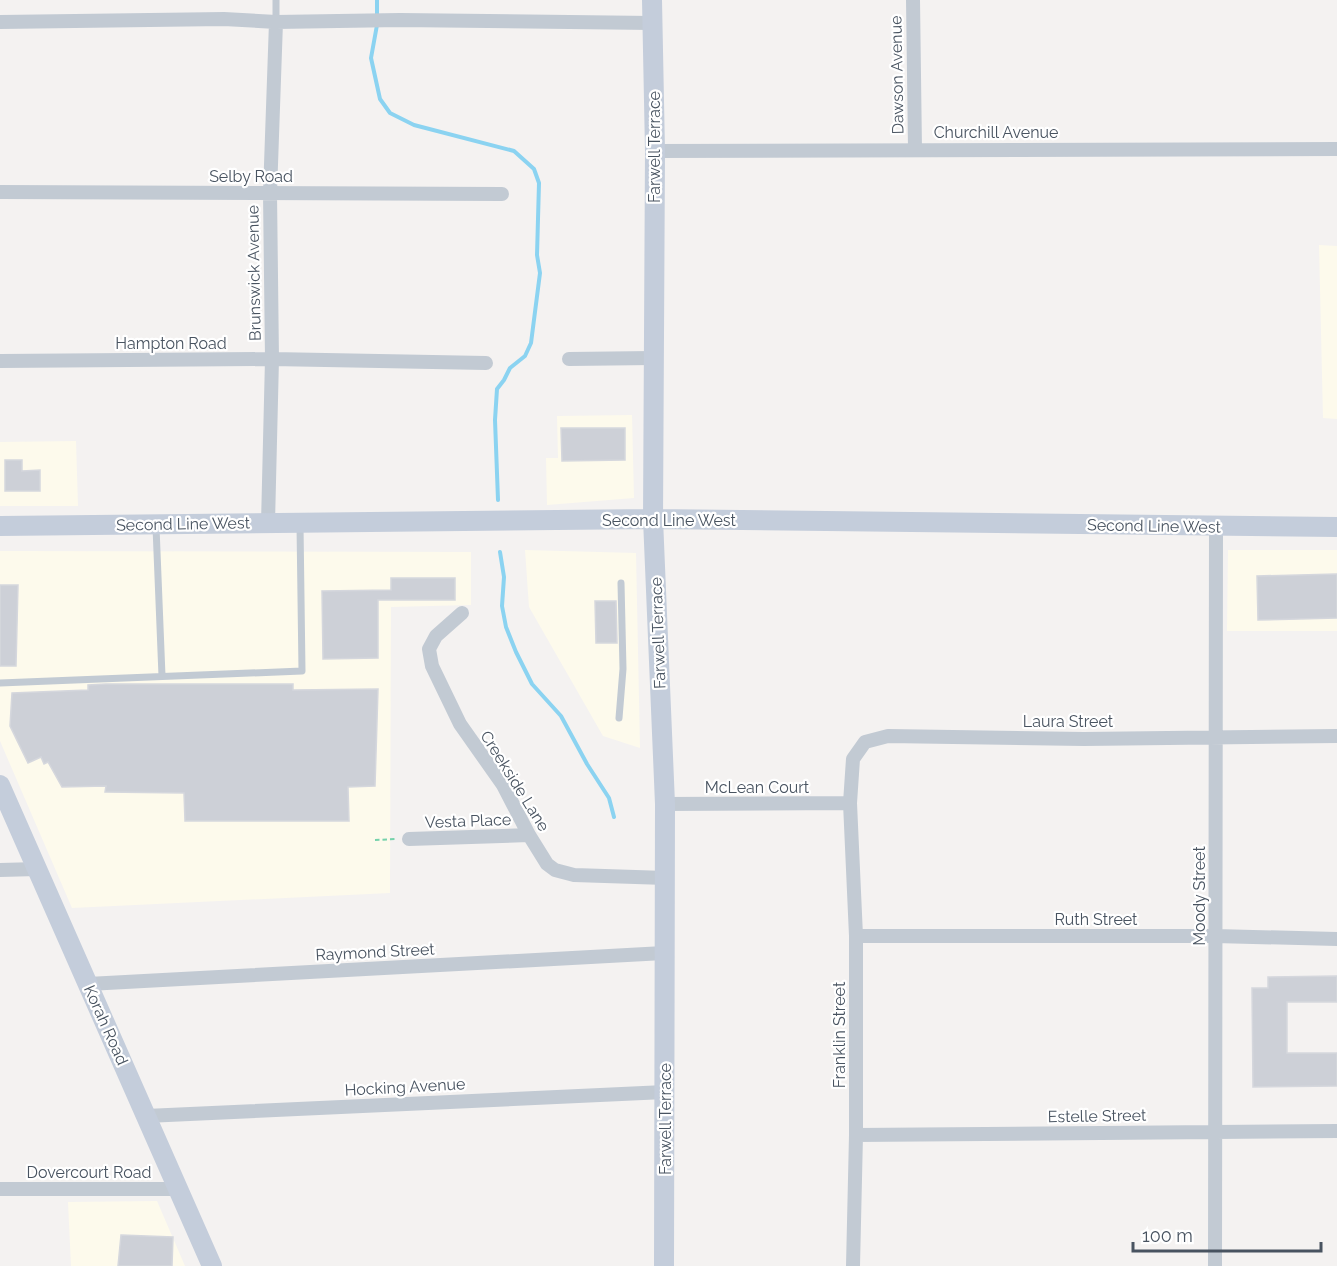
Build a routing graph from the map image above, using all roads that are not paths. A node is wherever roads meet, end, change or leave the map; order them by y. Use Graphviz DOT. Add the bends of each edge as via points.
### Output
graph roads {
  1 [pos="276,0"];
  2 [pos="652,0"];
  3 [pos="913,0"];
  4 [pos="0,22"];
  5 [pos="276,22"];
  6 [pos="652,23"];
  7 [pos="915,149"];
  8 [pos="1337,149"];
  9 [pos="655,151"];
  10 [pos="0,192"];
  11 [pos="270,193"];
  12 [pos="502,194"];
  13 [pos="653,358"];
  14 [pos="272,359"];
  15 [pos="569,359"];
  16 [pos="0,361"];
  17 [pos="486,363"];
  18 [pos="653,519"];
  19 [pos="268,523"];
  20 [pos="300,523"];
  21 [pos="156,524"];
  22 [pos="0,526"];
  23 [pos="1216,527"];
  24 [pos="1337,527"];
  25 [pos="621,583"];
  26 [pos="462,613"];
  27 [pos="162,676"];
  28 [pos="0,682"];
  29 [pos="618,718"];
  30 [pos="1215,736"];
  31 [pos="1337,736"];
  32 [pos="0,785"];
  33 [pos="850,803"];
  34 [pos="665,804"];
  35 [pos="529,835"];
  36 [pos="409,839"];
  37 [pos="37,869"];
  38 [pos="0,870"];
  39 [pos="666,878"];
  40 [pos="856,936"];
  41 [pos="1215,936"];
  42 [pos="1337,939"];
  43 [pos="664,953"];
  44 [pos="88,984"];
  45 [pos="665,1092"];
  46 [pos="146,1116"];
  47 [pos="1337,1131"];
  48 [pos="1215,1132"];
  49 [pos="856,1135"];
  50 [pos="0,1189"];
  51 [pos="178,1189"];
  52 [pos="212,1266"];
  53 [pos="664,1266"];
  54 [pos="853,1266"];
  55 [pos="1215,1266"];
  1 -- 5 [label="lane"];
  2 -- 6 [label="street, Farwell Terrace"];
  3 -- 7 [label="street, Dawson Avenue"];
  4 -- 5 [label="street"];
  5 -- 6 [label="street"];
  5 -- 11 [label="street, Brunswick Avenue"];
  6 -- 9 [label="street, Farwell Terrace"];
  7 -- 8 [label="street, Churchill Avenue"];
  7 -- 9 [label="street, Churchill Avenue"];
  9 -- 13 [label="street, Farwell Terrace"];
  10 -- 11 [label="street, Selby Road"];
  11 -- 12 [label="street, Selby Road"];
  11 -- 14 [label="street, Brunswick Avenue"];
  13 -- 15 [label="street"];
  13 -- 18 [label="street, Farwell Terrace"];
  14 -- 16 [label="street, Hampton Road"];
  14 -- 17 [label="street, Hampton Road"];
  14 -- 19 [label="street, Brunswick Avenue"];
  18 -- 20 [label="street, Second Line West"];
  18 -- 23 [label="street, Second Line West"];
  18 -- 34 [label="street, Farwell Terrace"];
  19 -- 20 [label="street, Second Line West"];
  19 -- 21 [label="street, Second Line West"];
  20 -- 27 [label="lane" via="302,672"];
  21 -- 22 [label="street, Second Line West"];
  21 -- 27 [label="lane"];
  23 -- 24 [label="street, Second Line West"];
  23 -- 30 [label="street, Moody Street"];
  25 -- 29 [label="lane" via="623,669"];
  26 -- 35 [label="street, Creekside Lane" via="436,636 429,649 432,666 460,724"];
  27 -- 28 [label="lane"];
  30 -- 31 [label="street, Laura Street"];
  30 -- 33 [label="street, Laura Street" via="888,736 865,742 853,759"];
  30 -- 41 [label="street, Moody Street"];
  32 -- 37 [label="street, Korah Road"];
  33 -- 34 [label="street, McLean Court"];
  33 -- 40 [label="street, Franklin Street"];
  34 -- 39 [label="street, Farwell Terrace"];
  35 -- 36 [label="street, Vesta Place"];
  35 -- 39 [label="street, Creekside Lane" via="555,870 573,875"];
  37 -- 38 [label="street"];
  37 -- 44 [label="street, Korah Road"];
  39 -- 43 [label="street, Farwell Terrace"];
  40 -- 41 [label="street, Ruth Street"];
  40 -- 49 [label="street, Franklin Street"];
  41 -- 42 [label="street, Ruth Street"];
  41 -- 48 [label="street, Moody Street"];
  43 -- 44 [label="street, Raymond Street"];
  43 -- 45 [label="street, Farwell Terrace"];
  44 -- 46 [label="street, Korah Road"];
  45 -- 46 [label="street, Hocking Avenue"];
  45 -- 53 [label="street, Farwell Terrace"];
  46 -- 51 [label="street, Korah Road"];
  47 -- 48 [label="street, Estelle Street"];
  48 -- 49 [label="street, Estelle Street"];
  48 -- 55 [label="street, Moody Street"];
  49 -- 54 [label="street, Franklin Street"];
  50 -- 51 [label="street, Dovercourt Road"];
  51 -- 52 [label="street, Korah Road"];
}
